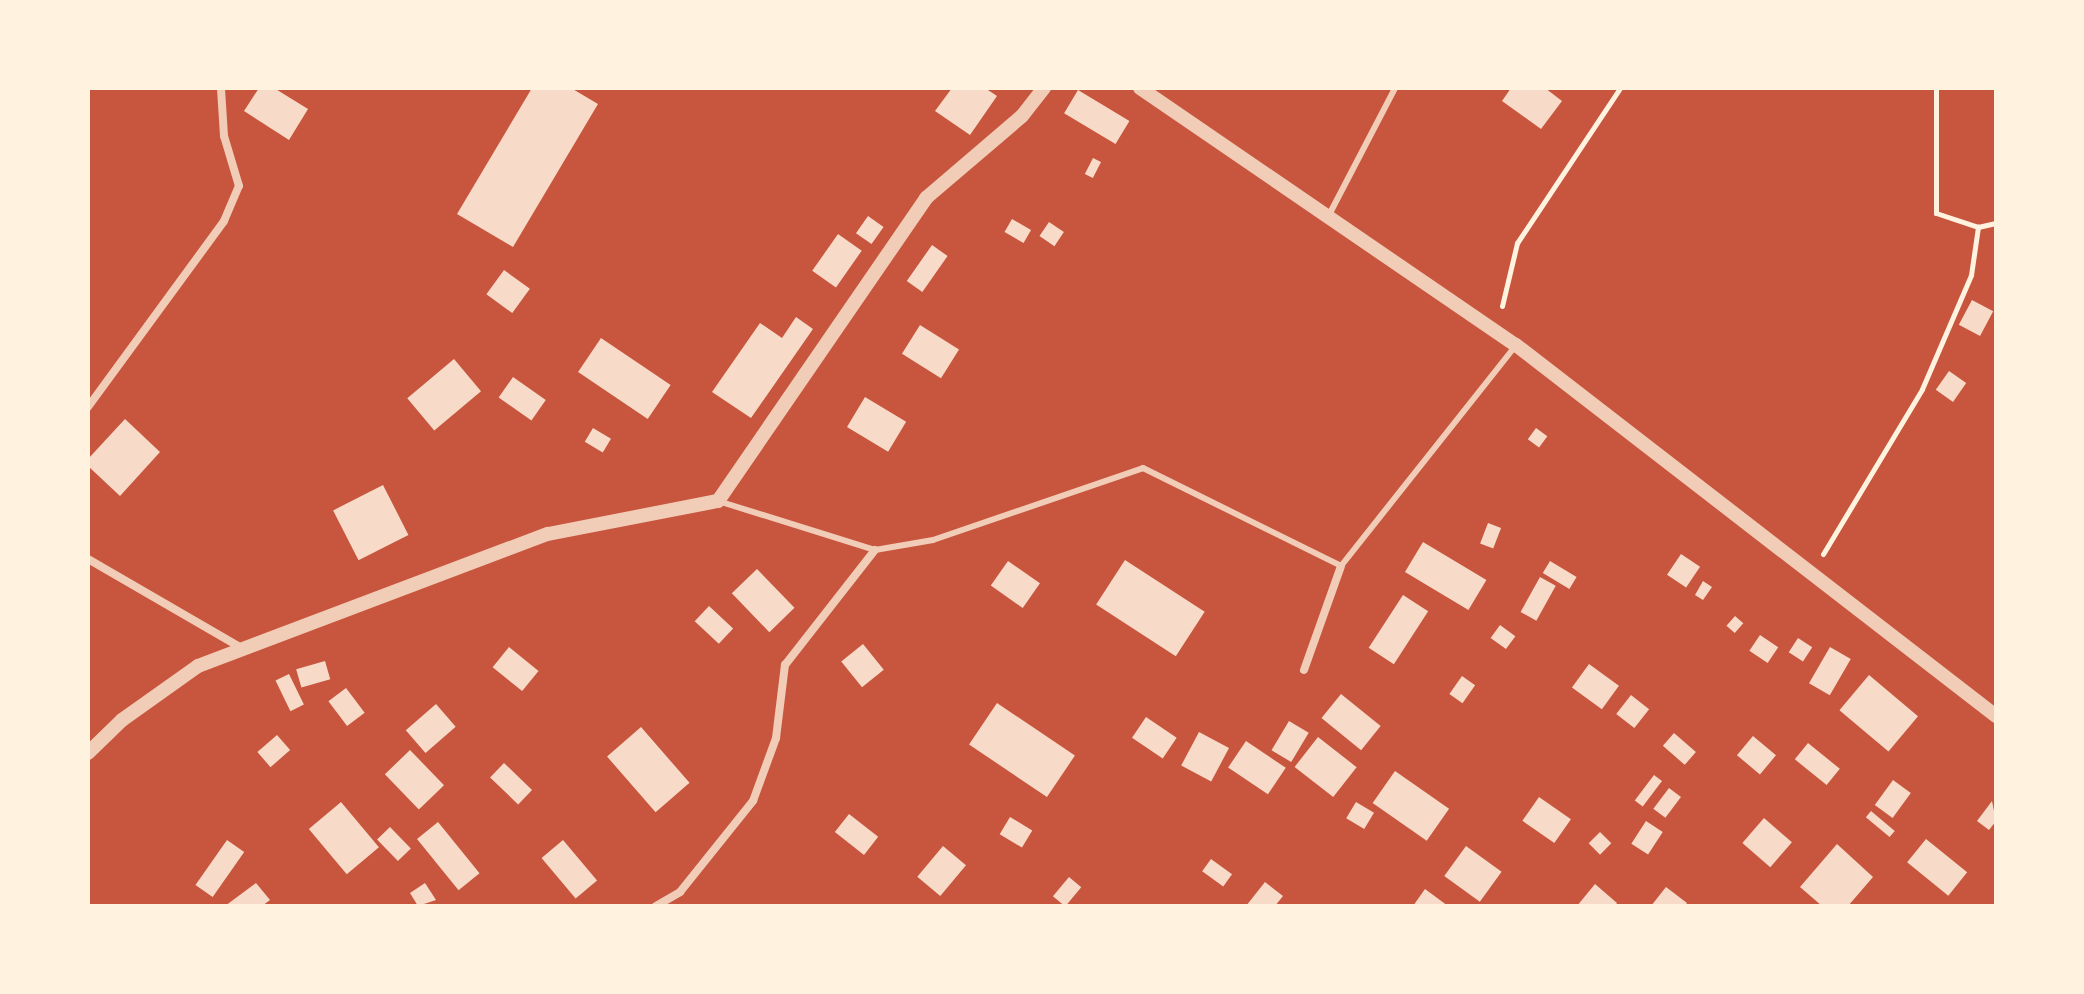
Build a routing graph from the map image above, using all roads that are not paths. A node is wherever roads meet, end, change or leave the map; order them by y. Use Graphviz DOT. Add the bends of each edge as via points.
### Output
graph roads {
  1 [pos="221,88"];
  2 [pos="1044,88"];
  3 [pos="1140,88"];
  4 [pos="1395,88"];
  5 [pos="1329,215"];
  6 [pos="1516,345"];
  7 [pos="88,407"];
  8 [pos="718,501"];
  9 [pos="875,550"];
  10 [pos="88,559"];
  11 [pos="1341,566"];
  12 [pos="243,650"];
  13 [pos="1304,670"];
  14 [pos="1996,716"];
  15 [pos="88,753"];
  16 [pos="656,906"];
  1 -- 7 [label="street" via="224,136 239,186 224,221"];
  2 -- 8 [label="street" via="1022,116 926,198"];
  3 -- 5 [label="street"];
  4 -- 5 [label="lane"];
  5 -- 6 [label="street"];
  6 -- 11 [label="lane"];
  6 -- 14 [label="street"];
  8 -- 9 [label="lane"];
  8 -- 12 [label="street" via="548,534"];
  9 -- 11 [label="lane" via="933,540 1143,468"];
  9 -- 16 [label="street" via="785,665 776,738 753,801 680,892"];
  10 -- 12 [label="street"];
  11 -- 13 [label="street"];
  12 -- 15 [label="street" via="198,666 122,720"];
}
